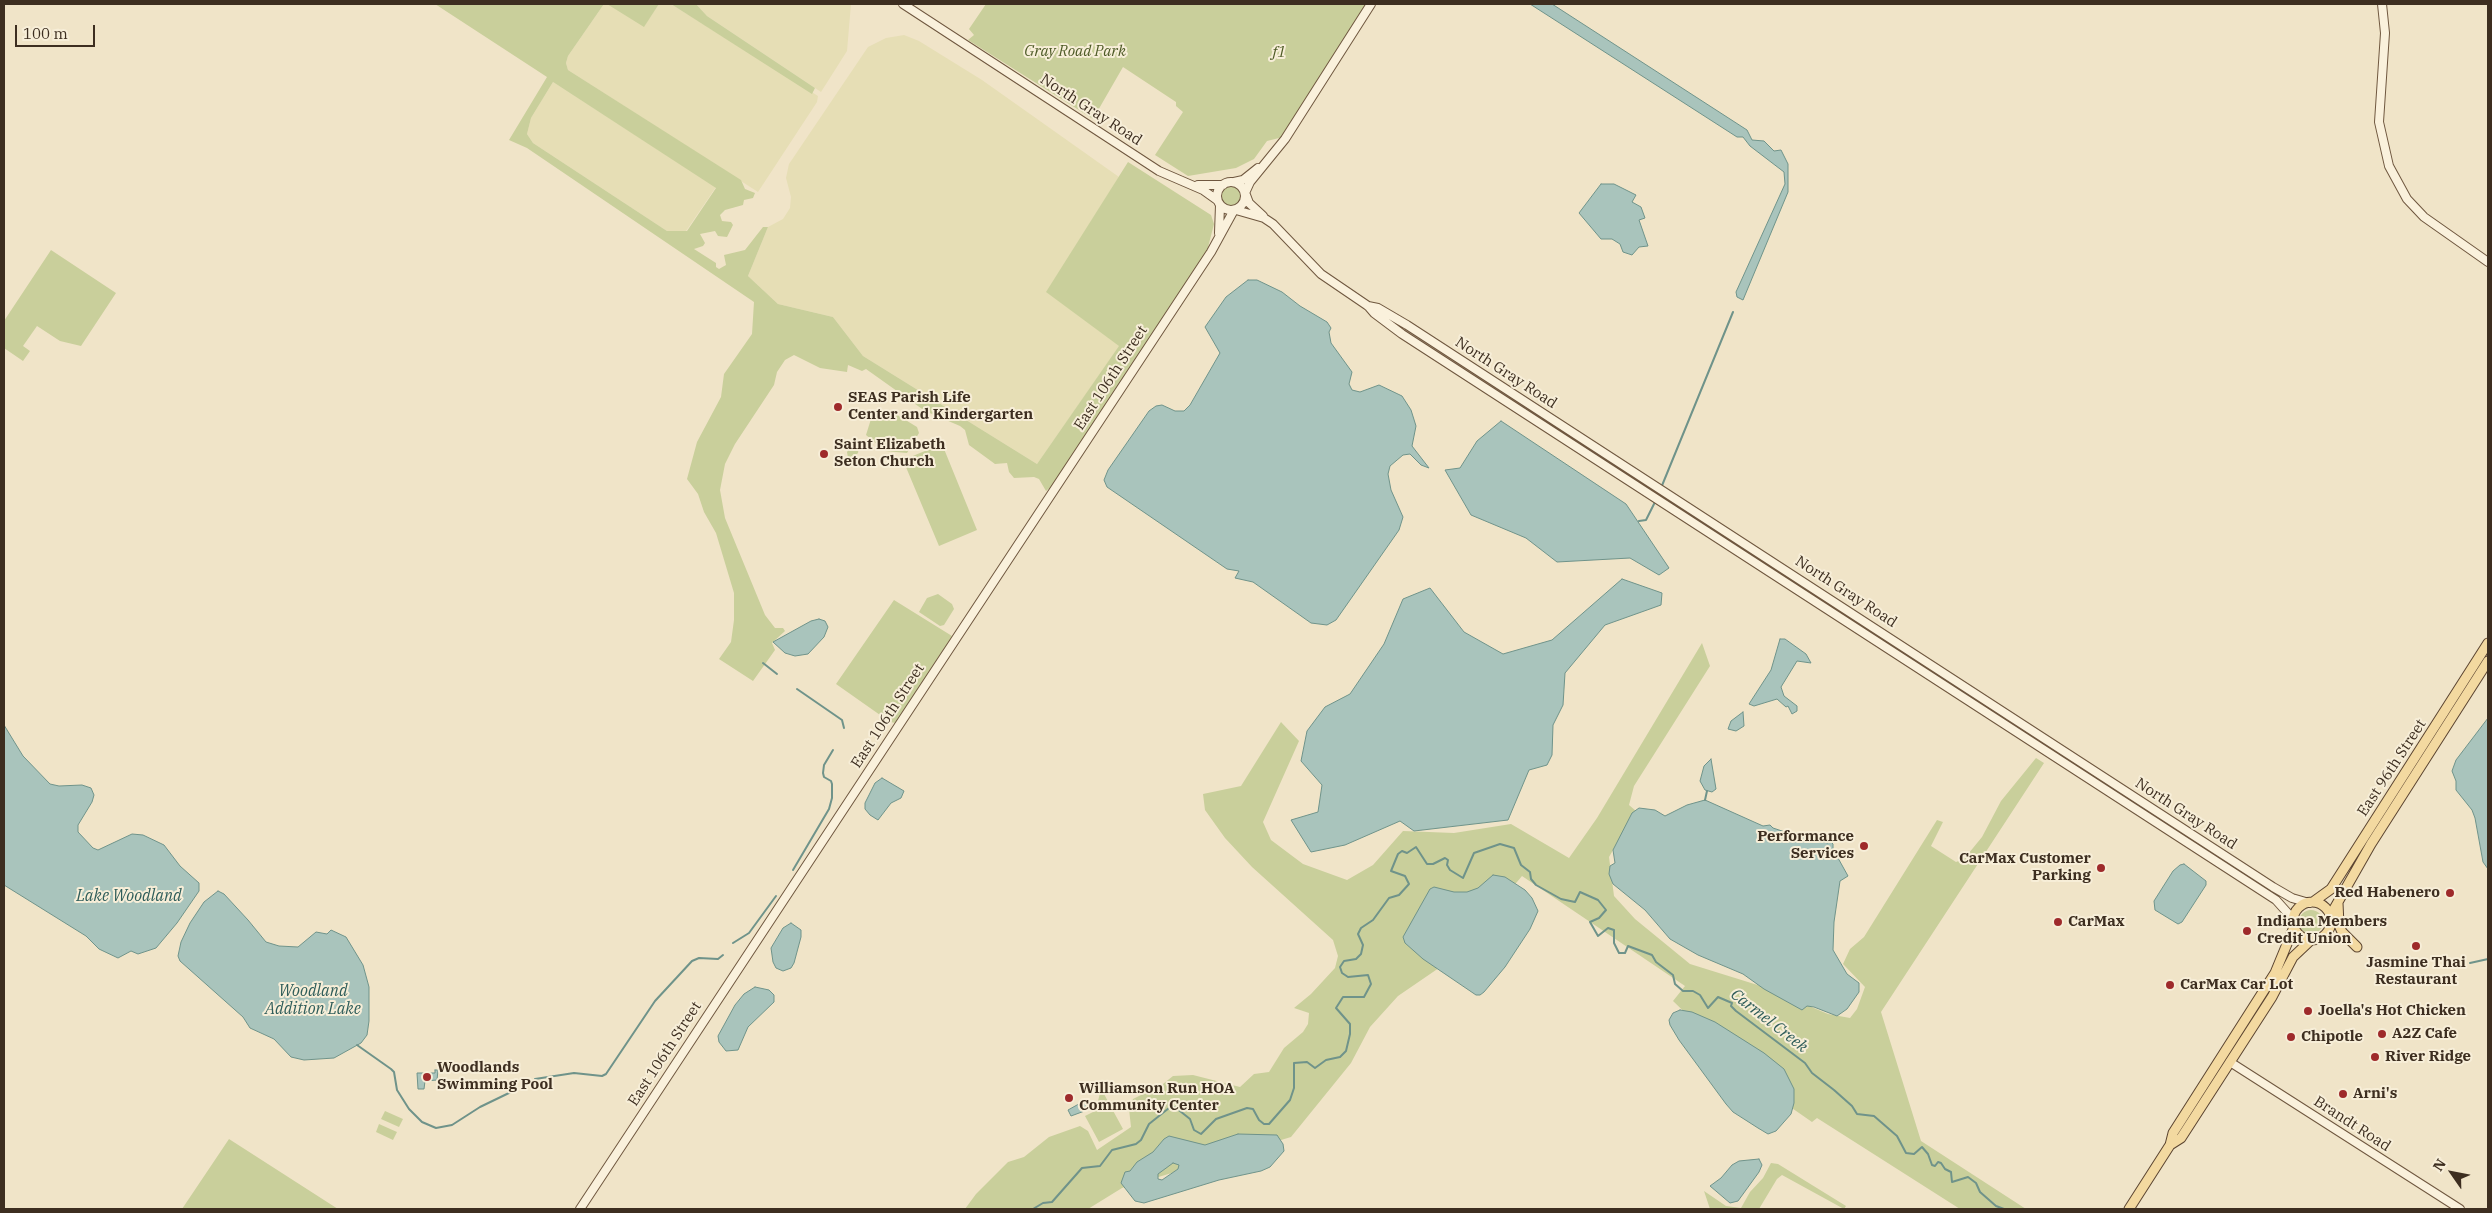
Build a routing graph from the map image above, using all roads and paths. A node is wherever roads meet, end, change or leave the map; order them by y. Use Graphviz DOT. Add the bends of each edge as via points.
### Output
graph roads {
  1 [pos="903,4"];
  2 [pos="1371,4"];
  3 [pos="2382,4"];
  4 [pos="1266,162"];
  5 [pos="1233,182"];
  6 [pos="1191,185"];
  7 [pos="1223,185"];
  8 [pos="1245,194"];
  9 [pos="1219,203"];
  10 [pos="1235,210"];
  11 [pos="1264,218"];
  12 [pos="1218,238"];
  13 [pos="2488,262"];
  14 [pos="1368,306"];
  15 [pos="2488,643"];
  16 [pos="2488,661"];
  17 [pos="2311,902"];
  18 [pos="2338,902"];
  19 [pos="2330,916"];
  20 [pos="2294,923"];
  21 [pos="2311,940"];
  22 [pos="2357,947"];
  23 [pos="2230,1062"];
  24 [pos="2170,1145"];
  25 [pos="580,1209"];
  26 [pos="2129,1209"];
  27 [pos="2460,1209"];
  1 -- 6 [label="street, North Gray Road" via="1159,171"];
  2 -- 4 [label="street" via="1285,139"];
  3 -- 13 [label="street" via="2385,46 2380,122 2389,166 2407,199 2424,217"];
  4 -- 5 [label="street" via="1243,180"];
  4 -- 8 [label="street"];
  5 -- 7 [label="street"];
  5 -- 8 [label="street" via="1240,185"];
  6 -- 7 [label="street, North Gray Road"];
  6 -- 9 [label="street, North Gray Road" via="1212,195"];
  7 -- 9 [label="street" via="1218,192"];
  8 -- 10 [label="street" via="1242,205"];
  8 -- 11 [label="street, North Gray Road"];
  9 -- 10 [label="street" via="1225,209"];
  9 -- 12 [label="street, East 106th Street"];
  10 -- 11 [label="street, North Gray Road"];
  10 -- 12 [label="street, East 106th Street"];
  11 -- 14 [label="street, North Gray Road" via="1286,235 1318,271"];
  12 -- 25 [label="street, East 106th Street"];
  14 -- 17 [label="street, North Gray Road" via="1378,308 1407,325 2273,888 2292,898"];
  14 -- 20 [label="street, North Gray Road" via="1402,334 2276,900"];
  15 -- 17 [label="main road, East 96th Street" via="2331,889"];
  16 -- 18 [label="main road, East 96th Street" via="2371,844"];
  17 -- 19 [label="main road" via="2324,906"];
  17 -- 20 [label="main road" via="2298,908"];
  18 -- 19 [label="main road, East 96th Street"];
  18 -- 22 [label="main road" via="2339,925"];
  19 -- 21 [label="main road" via="2326,933"];
  20 -- 21 [label="main road" via="2300,936"];
  20 -- 24 [label="main road" via="2276,973 2173,1133"];
  21 -- 23 [label="main road" via="2293,957 2272,997"];
  23 -- 24 [label="main road" via="2181,1138"];
  23 -- 27 [label="street, Brandt Road"];
  24 -- 26 [label="main road"];
}
